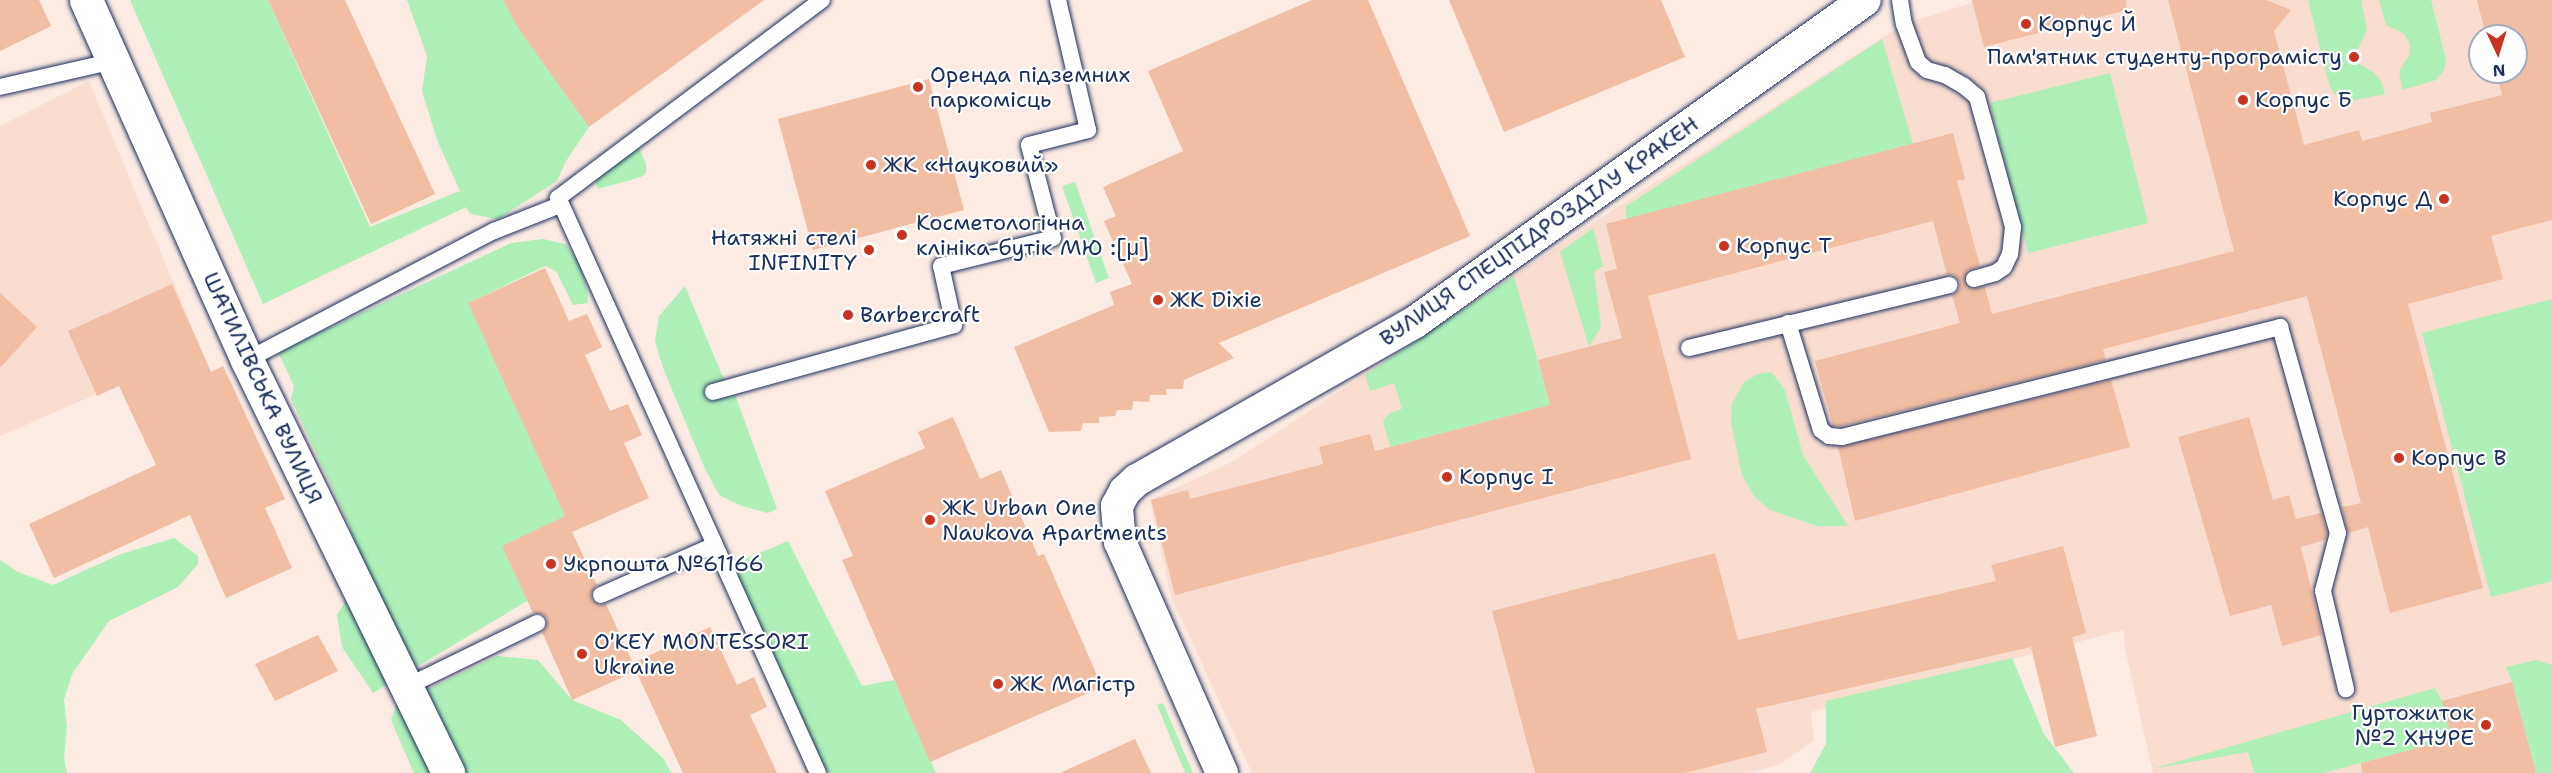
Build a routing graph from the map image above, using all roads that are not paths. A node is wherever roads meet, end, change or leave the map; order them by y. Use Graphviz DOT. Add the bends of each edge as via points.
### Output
graph roads {
  1 [pos="86,0"];
  2 [pos="822,0"];
  3 [pos="1058,0"];
  4 [pos="1865,0"];
  5 [pos="1900,0"];
  6 [pos="114,61"];
  7 [pos="0,87"];
  8 [pos="561,206"];
  9 [pos="1974,279"];
  10 [pos="1950,285"];
  11 [pos="1788,323"];
  12 [pos="1689,348"];
  13 [pos="247,360"];
  14 [pos="713,392"];
  15 [pos="715,545"];
  16 [pos="601,595"];
  17 [pos="537,623"];
  18 [pos="406,687"];
  19 [pos="2346,689"];
  20 [pos="448,773"];
  21 [pos="818,773"];
  22 [pos="1222,773"];
  1 -- 6 [label="street, ШАТИЛІВСЬКА ВУЛИЦЯ"];
  2 -- 8 [label="lane" via="558,198"];
  3 -- 14 [label="lane" via="1088,130 1029,145 1053,238 941,266 954,325"];
  4 -- 22 [label="street, ВУЛИЦЯ СПЕЦПІДРОЗДІЛУ КРАКЕН" via="1415,322 1125,490 1117,506 1117,526 1126,558"];
  5 -- 9 [label="lane" via="1918,62 1977,97 2013,226 2010,254 2004,267"];
  6 -- 7 [label="lane"];
  6 -- 13 [label="street, ШАТИЛІВСЬКА ВУЛИЦЯ"];
  8 -- 13 [label="lane" via="495,231"];
  8 -- 15 [label="lane"];
  10 -- 11 [label="lane"];
  11 -- 12 [label="lane"];
  11 -- 19 [label="lane" via="1821,430 1829,436 1842,437 2280,327 2338,533 2323,591"];
  13 -- 18 [label="street, ШАТИЛІВСЬКА ВУЛИЦЯ"];
  15 -- 16 [label="lane"];
  15 -- 21 [label="lane"];
  17 -- 18 [label="lane"];
  18 -- 20 [label="street, ШАТИЛІВСЬКА ВУЛИЦЯ"];
}
